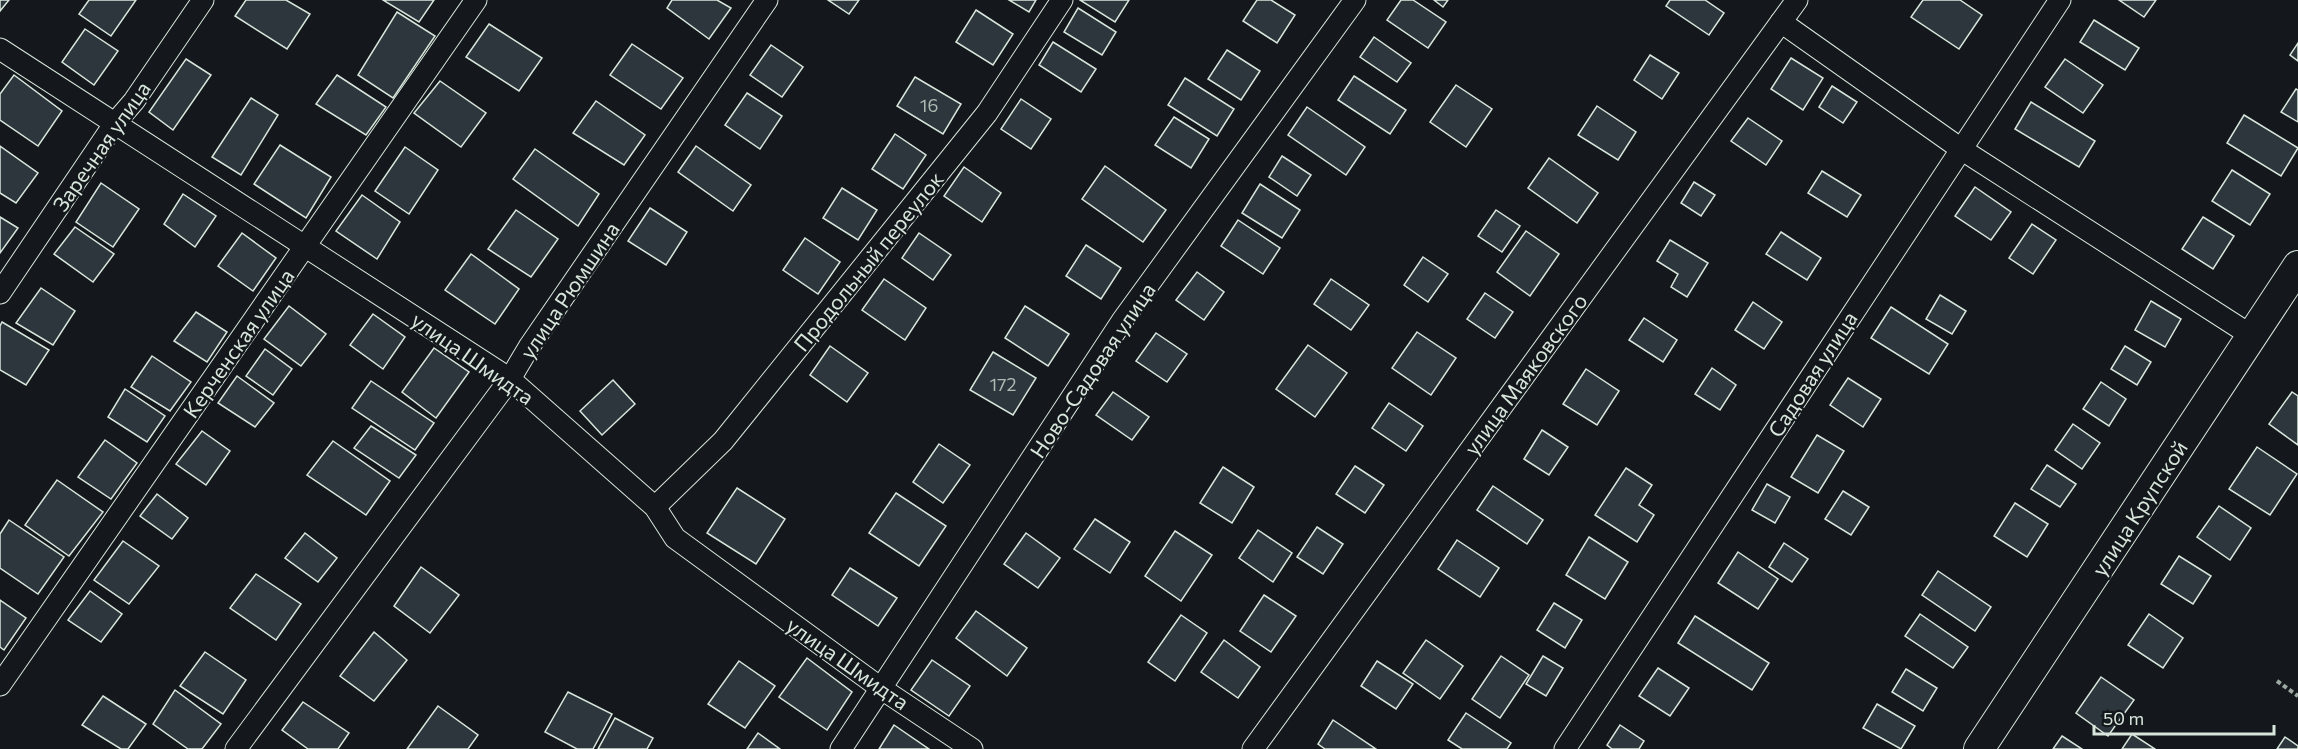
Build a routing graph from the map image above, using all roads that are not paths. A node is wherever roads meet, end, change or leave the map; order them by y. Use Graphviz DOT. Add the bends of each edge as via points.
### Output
graph roads {
  1 [pos="203,0"];
  2 [pos="476,0"];
  3 [pos="767,0"];
  4 [pos="1062,0"];
  5 [pos="1355,0"];
  6 [pos="1797,0"];
  7 [pos="2060,0"];
  8 [pos="1780,22"];
  9 [pos="0,50"];
  10 [pos="116,123"];
  11 [pos="1961,149"];
  12 [pos="306,246"];
  13 [pos="2298,267"];
  14 [pos="0,293"];
  15 [pos="2252,336"];
  16 [pos="510,379"];
  17 [pos="655,507"];
  18 [pos="0,685"];
  19 [pos="882,689"];
  20 [pos="236,749"];
  21 [pos="842,749"];
  22 [pos="972,749"];
  23 [pos="1253,749"];
  24 [pos="1564,749"];
  25 [pos="1979,749"];
  1 -- 10 [label="street, Заречная улица"];
  2 -- 12 [label="street, Керченская улица"];
  3 -- 16 [label="street, улица Рюмшина"];
  4 -- 17 [label="street, Продольный переулок" via="987,113 723,441"];
  5 -- 19 [label="street, Ново-Садовая улица" via="1122,321"];
  6 -- 8 [label="street, улица Маяковского"];
  7 -- 11 [label="street, Садовая улица"];
  8 -- 11 [label="street"];
  8 -- 23 [label="street, улица Маяковского"];
  9 -- 10 [label="street, улица Шмидта"];
  10 -- 12 [label="street, улица Шмидта"];
  10 -- 14 [label="street, Заречная улица"];
  11 -- 15 [label="street"];
  11 -- 24 [label="street, Садовая улица"];
  12 -- 16 [label="street, улица Шмидта"];
  12 -- 18 [label="street, Керченская улица"];
  13 -- 15 [label="main road, улица Крупской"];
  15 -- 25 [label="main road, улица Крупской"];
  16 -- 17 [label="street, улица Шмидта"];
  16 -- 20 [label="street, улица Рюмшина"];
  17 -- 19 [label="street, улица Шмидта" via="675,538"];
  19 -- 21 [label="street, Ново-Садовая улица"];
  19 -- 22 [label="street, улица Шмидта"];
}
